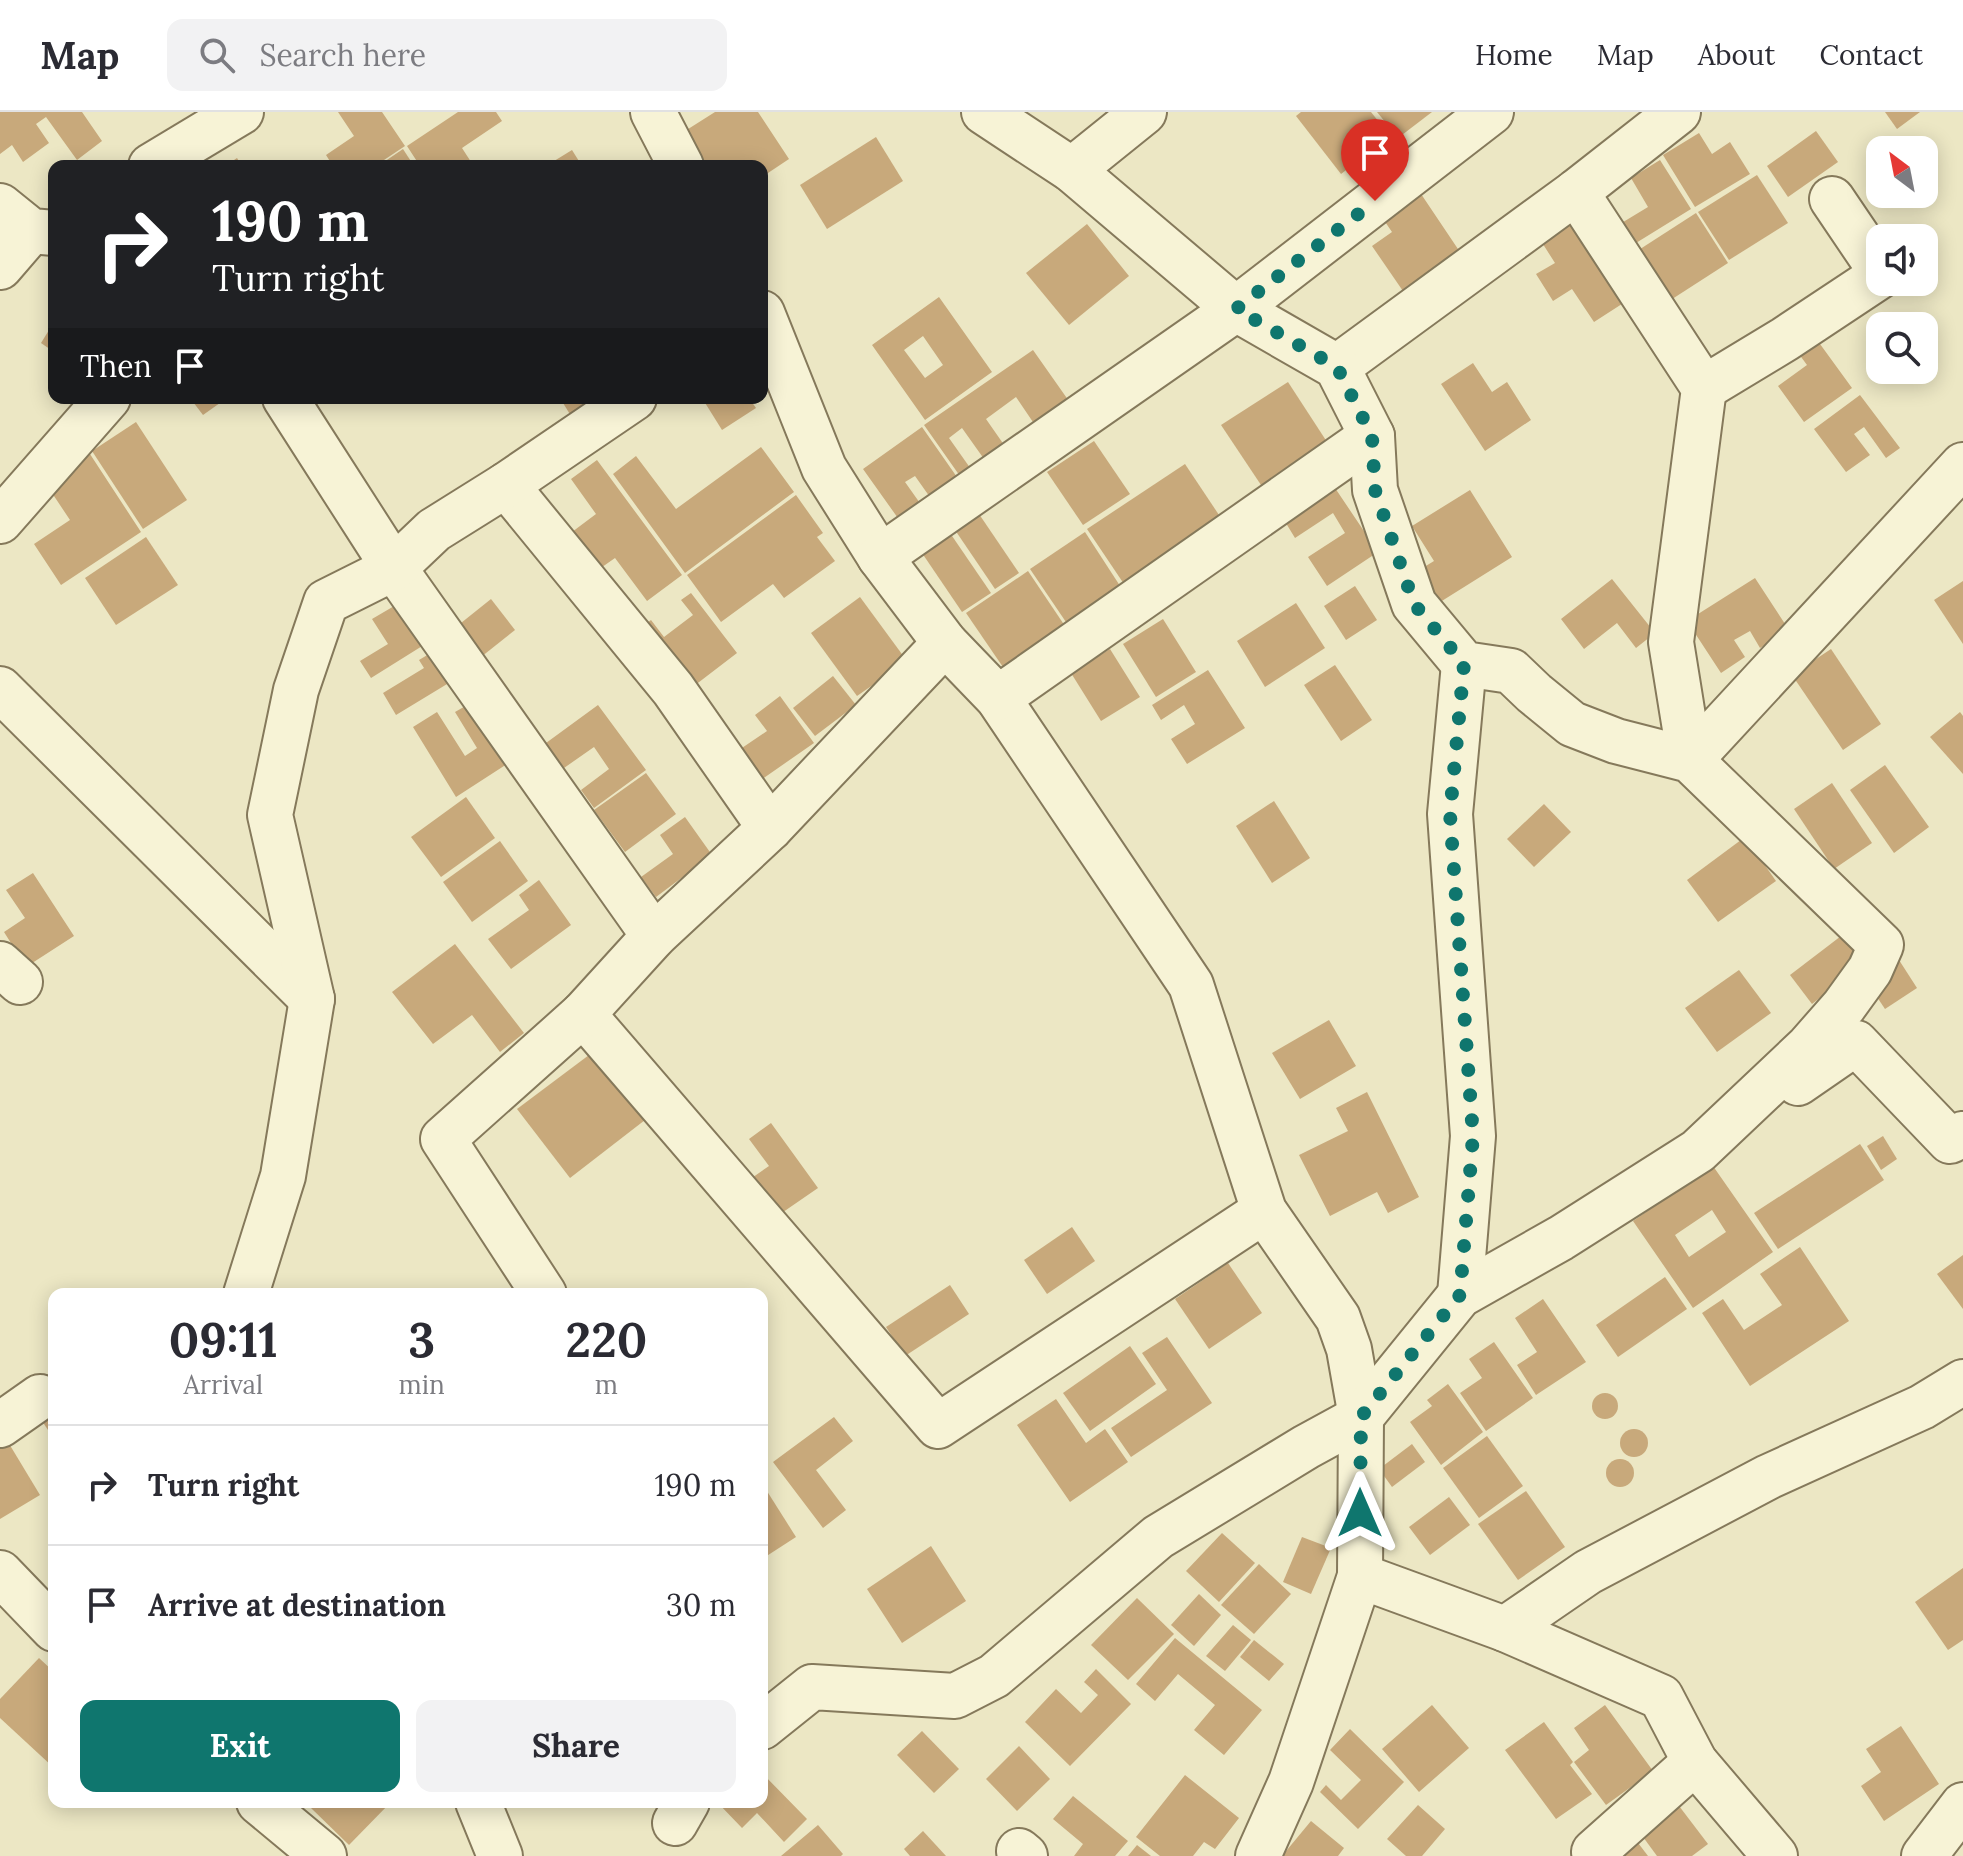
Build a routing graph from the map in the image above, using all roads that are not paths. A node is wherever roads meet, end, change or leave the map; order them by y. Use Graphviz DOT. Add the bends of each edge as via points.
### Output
graph roads {
  1 [pos="241,112"];
  2 [pos="653,112"];
  3 [pos="984,112"];
  4 [pos="1144,112"];
  5 [pos="1491,112"];
  6 [pos="1678,112"];
  7 [pos="161,160"];
  8 [pos="678,160"];
  9 [pos="1072,170"];
  10 [pos="1576,192"];
  11 [pos="1832,199"];
  12 [pos="28,223"];
  13 [pos="1866,249"];
  14 [pos="0,267"];
  15 [pos="1866,285"];
  16 [pos="1236,309"];
  17 [pos="768,328"];
  18 [pos="1337,367"];
  19 [pos="1704,388"];
  20 [pos="103,404"];
  21 [pos="289,404"];
  22 [pos="625,404"];
  23 [pos="1372,436"];
  24 [pos="1963,465"];
  25 [pos="506,485"];
  26 [pos="0,521"];
  27 [pos="880,557"];
  28 [pos="394,568"];
  29 [pos="945,643"];
  30 [pos="1464,664"];
  31 [pos="0,689"];
  32 [pos="998,698"];
  33 [pos="1690,760"];
  34 [pos="770,828"];
  35 [pos="654,936"];
  36 [pos="312,999"];
  37 [pos="583,1014"];
  38 [pos="1963,1134"];
  39 [pos="1698,1151"];
  40 [pos="1264,1211"];
  41 [pos="248,1288"];
  42 [pos="540,1288"];
  43 [pos="1460,1295"];
  44 [pos="1963,1382"];
  45 [pos="40,1397"];
  46 [pos="1361,1417"];
  47 [pos="0,1425"];
  48 [pos="0,1573"];
  49 [pos="1360,1576"];
  50 [pos="48,1619"];
  51 [pos="1505,1629"];
  52 [pos="768,1722"];
  53 [pos="1695,1762"];
  54 [pos="1963,1805"];
  55 [pos="266,1808"];
  56 [pos="480,1808"];
  57 [pos="1594,1852"];
  58 [pos="324,1856"];
  59 [pos="500,1856"];
  60 [pos="1258,1856"];
  61 [pos="1775,1856"];
  62 [pos="1924,1856"];
  1 -- 7 [label="street"];
  2 -- 8 [label="street"];
  3 -- 9 [label="street"];
  4 -- 9 [label="street"];
  5 -- 16 [label="street"];
  6 -- 10 [label="street"];
  9 -- 16 [label="street"];
  10 -- 18 [label="street"];
  10 -- 19 [label="street"];
  11 -- 13 [label="street"];
  12 -- 14 [label="street"];
  15 -- 19 [label="street"];
  16 -- 18 [label="street"];
  16 -- 27 [label="street"];
  17 -- 27 [label="street" via="824,468"];
  18 -- 23 [label="street"];
  19 -- 33 [label="street" via="1671,642"];
  20 -- 26 [label="street"];
  21 -- 28 [label="street"];
  22 -- 25 [label="street"];
  23 -- 30 [label="street" via="1375,490 1414,604"];
  23 -- 32 [label="street"];
  24 -- 33 [label="street"];
  25 -- 28 [label="street" via="434,530"];
  25 -- 34 [label="street" via="673,689"];
  27 -- 29 [label="street"];
  28 -- 35 [label="street"];
  28 -- 36 [label="street" via="326,602 296,690 270,815"];
  29 -- 32 [label="street"];
  29 -- 34 [label="street"];
  30 -- 33 [label="street" via="1511,671 1572,724"];
  30 -- 43 [label="street" via="1450,814 1473,1136"];
  31 -- 36 [label="street"];
  32 -- 40 [label="street" via="1191,985"];
  33 -- 39 [label="street" via="1881,945 1870,970 1808,1047"];
  34 -- 35 [label="street"];
  35 -- 37 [label="street"];
  36 -- 41 [label="street" via="283,1176"];
  37 -- 40 [label="street" via="938,1426"];
  37 -- 42 [label="street" via="443,1139"];
  38 -- 39 [label="street" via="1950,1141 1856,1043"];
  39 -- 43 [label="street"];
  40 -- 46 [label="street" via="1338,1318"];
  43 -- 46 [label="street"];
  44 -- 51 [label="street" via="1588,1572"];
  45 -- 47 [label="street"];
  46 -- 49 [label="street"];
  46 -- 52 [label="street" via="1158,1537 994,1676 955,1696 812,1687"];
  48 -- 50 [label="street"];
  49 -- 51 [label="street"];
  49 -- 60 [label="street" via="1291,1782"];
  51 -- 53 [label="street" via="1661,1697"];
  53 -- 57 [label="street"];
  53 -- 61 [label="street"];
  54 -- 62 [label="street"];
  55 -- 58 [label="street"];
  56 -- 59 [label="street"];
}
